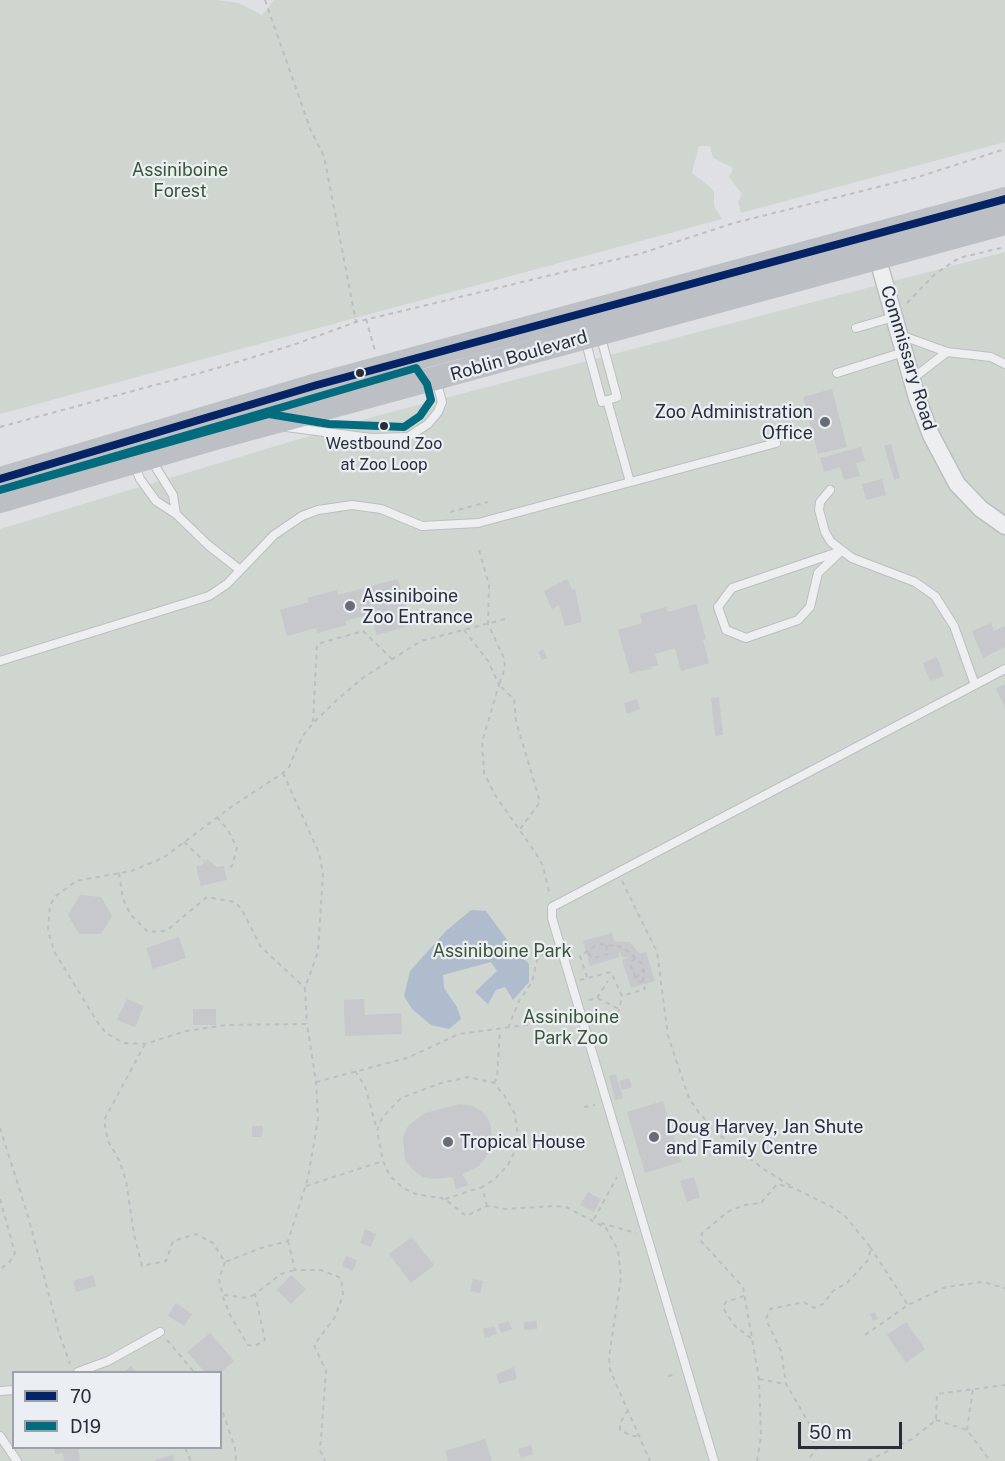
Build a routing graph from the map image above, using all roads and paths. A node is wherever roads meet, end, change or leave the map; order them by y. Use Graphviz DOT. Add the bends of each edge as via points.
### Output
graph roads {
  1 [pos="265,0"];
  2 [pos="1005,150"];
  3 [pos="1005,198"];
  4 [pos="1005,223"];
  5 [pos="874,246"];
  6 [pos="1005,247"];
  7 [pos="893,313"];
  8 [pos="366,319"];
  9 [pos="356,322"];
  10 [pos="589,324"];
  11 [pos="855,328"];
  12 [pos="898,334"];
  13 [pos="904,352"];
  14 [pos="947,352"];
  15 [pos="420,356"];
  16 [pos="377,358"];
  17 [pos="1005,364"];
  18 [pos="837,373"];
  19 [pos="911,379"];
  20 [pos="437,380"];
  21 [pos="605,401"];
  22 [pos="271,424"];
  23 [pos="0,427"];
  24 [pos="776,443"];
  25 [pos="138,449"];
  26 [pos="0,479"];
  27 [pos="630,482"];
  28 [pos="830,490"];
  29 [pos="0,501"];
  30 [pos="488,502"];
  31 [pos="176,514"];
  32 [pos="446,514"];
  33 [pos="1005,526"];
  34 [pos="479,550"];
  35 [pos="841,551"];
  36 [pos="240,570"];
  37 [pos="509,618"];
  38 [pos="488,624"];
  39 [pos="464,630"];
  40 [pos="392,660"];
  41 [pos="0,661"];
  42 [pos="1005,669"];
  43 [pos="499,685"];
  44 [pos="975,685"];
  45 [pos="313,723"];
  46 [pos="283,773"];
  47 [pos="217,817"];
  48 [pos="520,829"];
  49 [pos="184,842"];
  50 [pos="204,861"];
  51 [pos="228,869"];
  52 [pos="119,873"];
  53 [pos="619,873"];
  54 [pos="552,907"];
  55 [pos="560,942"];
  56 [pos="606,945"];
  57 [pos="588,953"];
  58 [pos="636,957"];
  59 [pos="644,969"];
  60 [pos="607,975"];
  61 [pos="587,977"];
  62 [pos="636,978"];
  63 [pos="608,981"];
  64 [pos="614,981"];
  65 [pos="643,982"];
  66 [pos="572,986"];
  67 [pos="305,988"];
  68 [pos="622,996"];
  69 [pos="597,998"];
  70 [pos="578,1004"];
  71 [pos="619,1009"];
  72 [pos="582,1020"];
  73 [pos="307,1024"];
  74 [pos="508,1028"];
  75 [pos="500,1029"];
  76 [pos="145,1044"];
  77 [pos="356,1071"];
  78 [pos="316,1082"];
  79 [pos="494,1083"];
  80 [pos="0,1128"];
  81 [pos="377,1131"];
  82 [pos="383,1161"];
  83 [pos="626,1164"];
  84 [pos="306,1186"];
  85 [pos="482,1187"];
  86 [pos="794,1188"];
  87 [pos="0,1199"];
  88 [pos="445,1199"];
  89 [pos="487,1206"];
  90 [pos="594,1220"];
  91 [pos="598,1222"];
  92 [pos="647,1236"];
  93 [pos="288,1241"];
  94 [pos="871,1248"];
  95 [pos="225,1262"];
  96 [pos="0,1269"];
  97 [pos="295,1270"];
  98 [pos="1005,1287"];
  99 [pos="255,1294"];
  100 [pos="222,1295"];
  101 [pos="744,1296"];
  102 [pos="908,1305"];
  103 [pos="160,1332"];
  104 [pos="865,1335"];
  105 [pos="752,1339"];
  106 [pos="74,1371"];
  107 [pos="81,1371"];
  108 [pos="193,1371"];
  109 [pos="759,1379"];
  110 [pos="786,1384"];
  111 [pos="1005,1385"];
  112 [pos="973,1389"];
  113 [pos="222,1410"];
  114 [pos="628,1410"];
  115 [pos="936,1420"];
  116 [pos="968,1430"];
  117 [pos="0,1436"];
  118 [pos="640,1436"];
  119 [pos="17,1461"];
  120 [pos="236,1461"];
  121 [pos="326,1461"];
  122 [pos="650,1461"];
  123 [pos="714,1461"];
  124 [pos="757,1461"];
  125 [pos="807,1461"];
  126 [pos="868,1461"];
  127 [pos="990,1461"];
  1 -- 9 [label="path" via="311,131 324,156"];
  2 -- 8 [label="path" via="918,177 734,223 639,254"];
  3 -- 5 [label="main road, Roblin Boulevard"];
  4 -- 5 [label="main road, Roblin Boulevard"];
  5 -- 7 [label="street, Commissary Road"];
  5 -- 10 [label="main road, Roblin Boulevard"];
  6 -- 7 [label="path" via="959,258 935,274"];
  7 -- 11 [label="lane"];
  7 -- 12 [label="street, Commissary Road"];
  8 -- 9 [label="path"];
  8 -- 16 [label="path"];
  9 -- 23 [label="path" via="214,369"];
  10 -- 15 [label="main road, Roblin Boulevard"];
  10 -- 20 [label="main road, Roblin Boulevard"];
  10 -- 21 [label="lane"];
  10 -- 21 [label="lane" via="617,398"];
  12 -- 13 [label="street, Commissary Road"];
  12 -- 14 [label="lane"];
  13 -- 18 [label="lane"];
  13 -- 19 [label="street, Commissary Road"];
  14 -- 17 [label="lane" via="991,357"];
  14 -- 19 [label="lane"];
  15 -- 20 [label="lane"];
  15 -- 25 [label="main road, Roblin Boulevard"];
  19 -- 33 [label="street, Commissary Road" via="931,435 957,484 981,509"];
  20 -- 22 [label="main road, Roblin Boulevard"];
  20 -- 22 [label="lane" via="442,402 438,412 408,437 371,438"];
  21 -- 27 [label="lane"];
  22 -- 25 [label="main road, Roblin Boulevard"];
  24 -- 27 [label="lane"];
  25 -- 26 [label="main road, Roblin Boulevard"];
  25 -- 29 [label="main road, Roblin Boulevard"];
  25 -- 31 [label="lane" via="173,495"];
  25 -- 31 [label="lane" via="140,479 156,501"];
  27 -- 36 [label="lane" via="478,524 422,526 381,509 338,505 286,525"];
  28 -- 35 [label="lane" via="819,510 825,532"];
  30 -- 32 [label="path"];
  31 -- 36 [label="lane"];
  34 -- 38 [label="path" via="489,585"];
  35 -- 35 [label="lane" via="732,588 718,607 726,630 746,638 798,620 810,607 818,573"];
  35 -- 44 [label="lane" via="915,582 935,596 954,626"];
  36 -- 41 [label="lane" via="209,596"];
  37 -- 38 [label="path"];
  38 -- 39 [label="path"];
  38 -- 43 [label="path" via="504,658"];
  39 -- 40 [label="path" via="421,641"];
  39 -- 43 [label="path" via="488,661"];
  40 -- 45 [label="path" via="356,683"];
  40 -- 45 [label="path" via="363,630 317,644"];
  42 -- 44 [label="lane"];
  43 -- 48 [label="path" via="483,742 484,772"];
  43 -- 48 [label="path" via="514,699 516,721 540,802"];
  44 -- 53 [label="lane"];
  45 -- 46 [label="path"];
  46 -- 47 [label="path"];
  46 -- 67 [label="path" via="319,854 323,874 318,952"];
  47 -- 49 [label="path"];
  47 -- 51 [label="path" via="237,848"];
  48 -- 54 [label="path" via="543,866"];
  49 -- 50 [label="path"];
  49 -- 52 [label="path" via="163,858"];
  52 -- 67 [label="path" via="123,899 131,915 148,932 166,931 207,897 235,902 261,947"];
  52 -- 76 [label="path" via="87,878 66,887 50,905 48,931 55,953 105,1032 123,1043"];
  53 -- 54 [label="lane"];
  53 -- 86 [label="path" via="657,952 668,1036 689,1098 722,1137"];
  54 -- 55 [label="lane"];
  55 -- 66 [label="lane"];
  55 -- 74 [label="path" via="537,960 532,982"];
  56 -- 57 [label="path" via="598,944"];
  56 -- 57 [label="path" via="608,954 593,958"];
  56 -- 58 [label="path" via="623,947"];
  57 -- 61 [label="path" via="580,957"];
  58 -- 59 [label="path"];
  58 -- 62 [label="path" via="630,964"];
  59 -- 62 [label="path"];
  59 -- 65 [label="path"];
  60 -- 61 [label="path"];
  60 -- 63 [label="path"];
  60 -- 64 [label="path" via="611,972"];
  61 -- 66 [label="path"];
  62 -- 65 [label="path"];
  63 -- 64 [label="path"];
  63 -- 69 [label="path"];
  64 -- 68 [label="path"];
  65 -- 68 [label="path" via="645,989"];
  66 -- 70 [label="lane"];
  67 -- 73 [label="path"];
  68 -- 71 [label="path"];
  69 -- 70 [label="path"];
  69 -- 71 [label="path"];
  70 -- 72 [label="lane"];
  71 -- 72 [label="path" via="605,1022"];
  72 -- 74 [label="path"];
  72 -- 83 [label="lane"];
  73 -- 76 [label="path" via="218,1026"];
  73 -- 78 [label="path"];
  74 -- 75 [label="path"];
  75 -- 77 [label="path" via="459,1034 407,1058"];
  75 -- 79 [label="path"];
  76 -- 95 [label="path" via="104,1120 108,1141 126,1180 142,1266 166,1261 173,1240 196,1234 213,1243"];
  77 -- 78 [label="path"];
  77 -- 81 [label="path" via="365,1086"];
  78 -- 84 [label="path" via="318,1119"];
  79 -- 81 [label="path" via="478,1077 457,1078 413,1092 401,1098 382,1118"];
  79 -- 85 [label="path" via="515,1114 519,1143 508,1165"];
  80 -- 106 [label="path" via="58,1333"];
  81 -- 82 [label="path"];
  82 -- 84 [label="path"];
  82 -- 88 [label="path" via="390,1176 403,1188"];
  83 -- 90 [label="path"];
  83 -- 92 [label="lane"];
  84 -- 93 [label="path"];
  85 -- 88 [label="path"];
  85 -- 89 [label="path"];
  86 -- 94 [label="path" via="832,1207"];
  86 -- 101 [label="path" via="777,1184 761,1203 729,1211 702,1233 701,1241 743,1287"];
  87 -- 96 [label="path" via="15,1253"];
  88 -- 89 [label="path" via="466,1216"];
  89 -- 90 [label="path" via="566,1207"];
  90 -- 91 [label="path"];
  91 -- 92 [label="path"];
  91 -- 114 [label="path" via="613,1239 620,1263 609,1357 614,1381"];
  92 -- 123 [label="lane"];
  93 -- 95 [label="path"];
  93 -- 97 [label="path"];
  94 -- 102 [label="path"];
  94 -- 110 [label="path" via="868,1260 823,1304 814,1308 804,1302 771,1309 766,1319 781,1351"];
  95 -- 100 [label="path" via="219,1279"];
  97 -- 99 [label="path" via="281,1274"];
  97 -- 121 [label="path" via="321,1270 341,1278 342,1295 335,1317 314,1345 326,1371 320,1450"];
  98 -- 102 [label="path" via="983,1282 959,1284"];
  99 -- 100 [label="path" via="248,1298"];
  99 -- 100 [label="path" via="265,1340 255,1346 249,1346"];
  101 -- 105 [label="path"];
  101 -- 105 [label="path" via="726,1302 723,1308 734,1325"];
  102 -- 104 [label="path"];
  103 -- 107 [label="lane" via="108,1361"];
  103 -- 108 [label="path"];
  105 -- 109 [label="path"];
  109 -- 110 [label="path"];
  109 -- 124 [label="path" via="761,1436"];
  110 -- 125 [label="path" via="810,1425 817,1448"];
  111 -- 112 [label="path"];
  112 -- 115 [label="path" via="937,1394"];
  112 -- 116 [label="path"];
  113 -- 120 [label="path" via="236,1448"];
  114 -- 118 [label="path"];
  114 -- 118 [label="path" via="620,1430"];
  115 -- 116 [label="path"];
  115 -- 126 [label="path" via="912,1439"];
  116 -- 127 [label="path"];
  117 -- 119 [label="lane"];
  118 -- 122 [label="path"];
}
